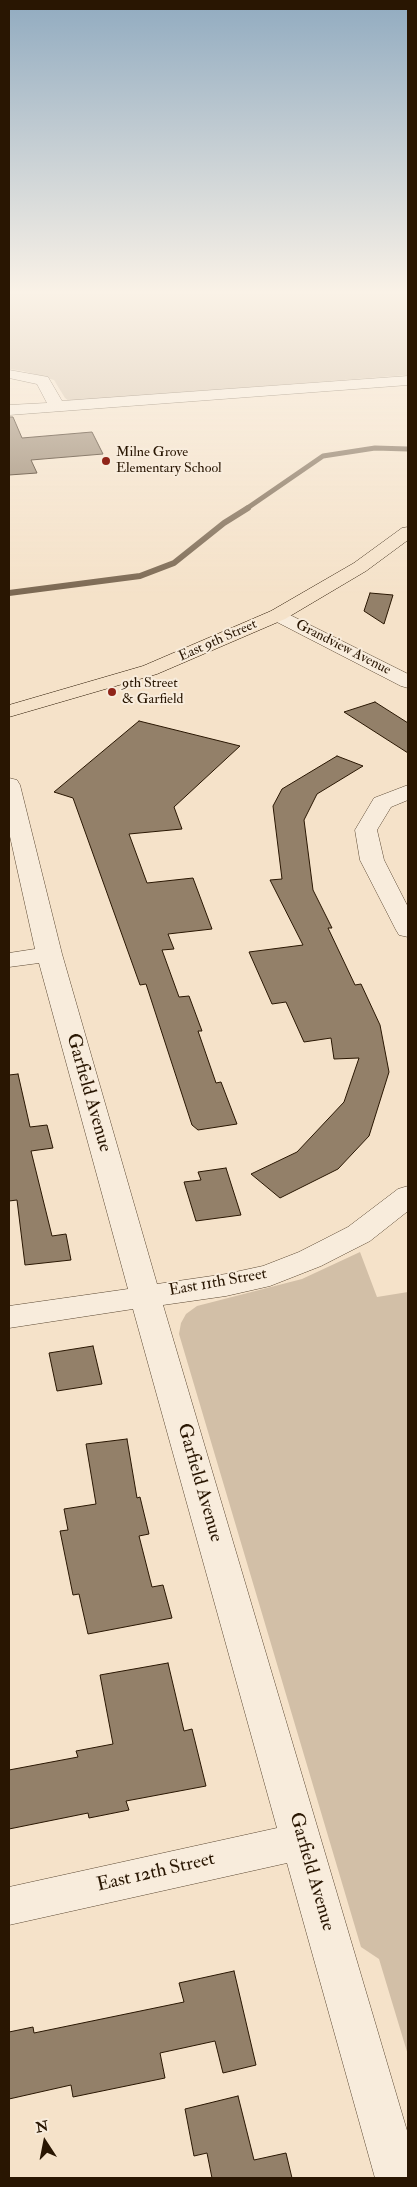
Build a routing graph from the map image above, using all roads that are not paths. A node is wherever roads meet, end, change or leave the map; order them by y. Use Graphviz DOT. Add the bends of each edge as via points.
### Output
graph roads {
  1 [pos="50,393"];
  2 [pos="239,393"];
  3 [pos="57,406"];
  4 [pos="9,410"];
  5 [pos="408,532"];
  6 [pos="278,615"];
  7 [pos="408,682"];
  8 [pos="9,711"];
  9 [pos="9,785"];
  10 [pos="408,792"];
  11 [pos="408,930"];
  12 [pos="50,954"];
  13 [pos="9,960"];
  14 [pos="408,1196"];
  15 [pos="145,1296"];
  16 [pos="9,1317"];
  17 [pos="302,1840"];
  18 [pos="9,1906"];
  19 [pos="398,2178"];
  1 -- 3 [label="street"];
  2 -- 3 [label="street"];
  3 -- 4 [label="street"];
  5 -- 6 [label="main road, East 9th Street" via="360,567"];
  6 -- 7 [label="street, Grandview Avenue"];
  6 -- 8 [label="main road, East 9th Street" via="150,670"];
  9 -- 12 [label="street, Garfield Avenue"];
  10 -- 11 [label="street" via="382,803 366,830 372,860"];
  12 -- 13 [label="street"];
  12 -- 15 [label="street, Garfield Avenue"];
  14 -- 15 [label="street, East 11th Street" via="359,1234 270,1275"];
  15 -- 16 [label="street, East 11th Street"];
  15 -- 17 [label="street, Garfield Avenue"];
  17 -- 18 [label="street, East 12th Street"];
  17 -- 19 [label="street, Garfield Avenue"];
}
